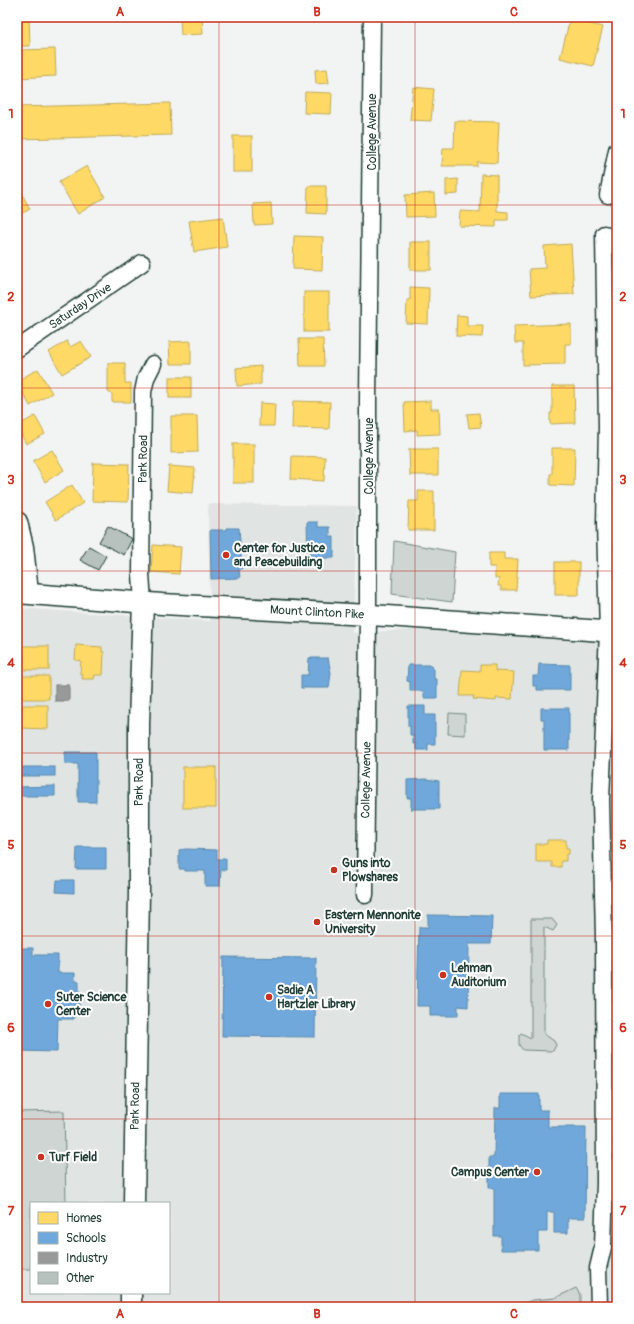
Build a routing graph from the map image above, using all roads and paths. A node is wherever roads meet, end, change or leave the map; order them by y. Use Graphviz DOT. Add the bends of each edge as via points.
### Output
graph roads {
  1 [pos="372,17"];
  2 [pos="617,150"];
  3 [pos="608,196"];
  4 [pos="604,234"];
  5 [pos="142,263"];
  6 [pos="17,349"];
  7 [pos="153,364"];
  8 [pos="17,522"];
  9 [pos="22,593"];
  10 [pos="143,602"];
  11 [pos="368,615"];
  12 [pos="612,631"];
  13 [pos="365,894"];
  14 [pos="134,1202"];
  15 [pos="131,1294"];
  16 [pos="131,1307"];
  17 [pos="599,1307"];
  1 -- 11 [label="street, College Avenue"];
  2 -- 3 [label="street"];
  4 -- 12 [label="street" via="607,427 605,523"];
  5 -- 6 [label="street, Saturday Drive"];
  7 -- 10 [label="street, Park Road" via="143,392"];
  8 -- 9 [label="street" via="23,547"];
  9 -- 10 [label="street, Mount Clinton Pike"];
  10 -- 11 [label="street, Mount Clinton Pike"];
  10 -- 14 [label="street, Park Road" via="139,717"];
  11 -- 12 [label="street, Mount Clinton Pike"];
  11 -- 13 [label="street, College Avenue"];
  12 -- 17 [label="street" via="601,800 605,1182 603,1248 598,1268"];
  15 -- 16 [label="street"];
}
